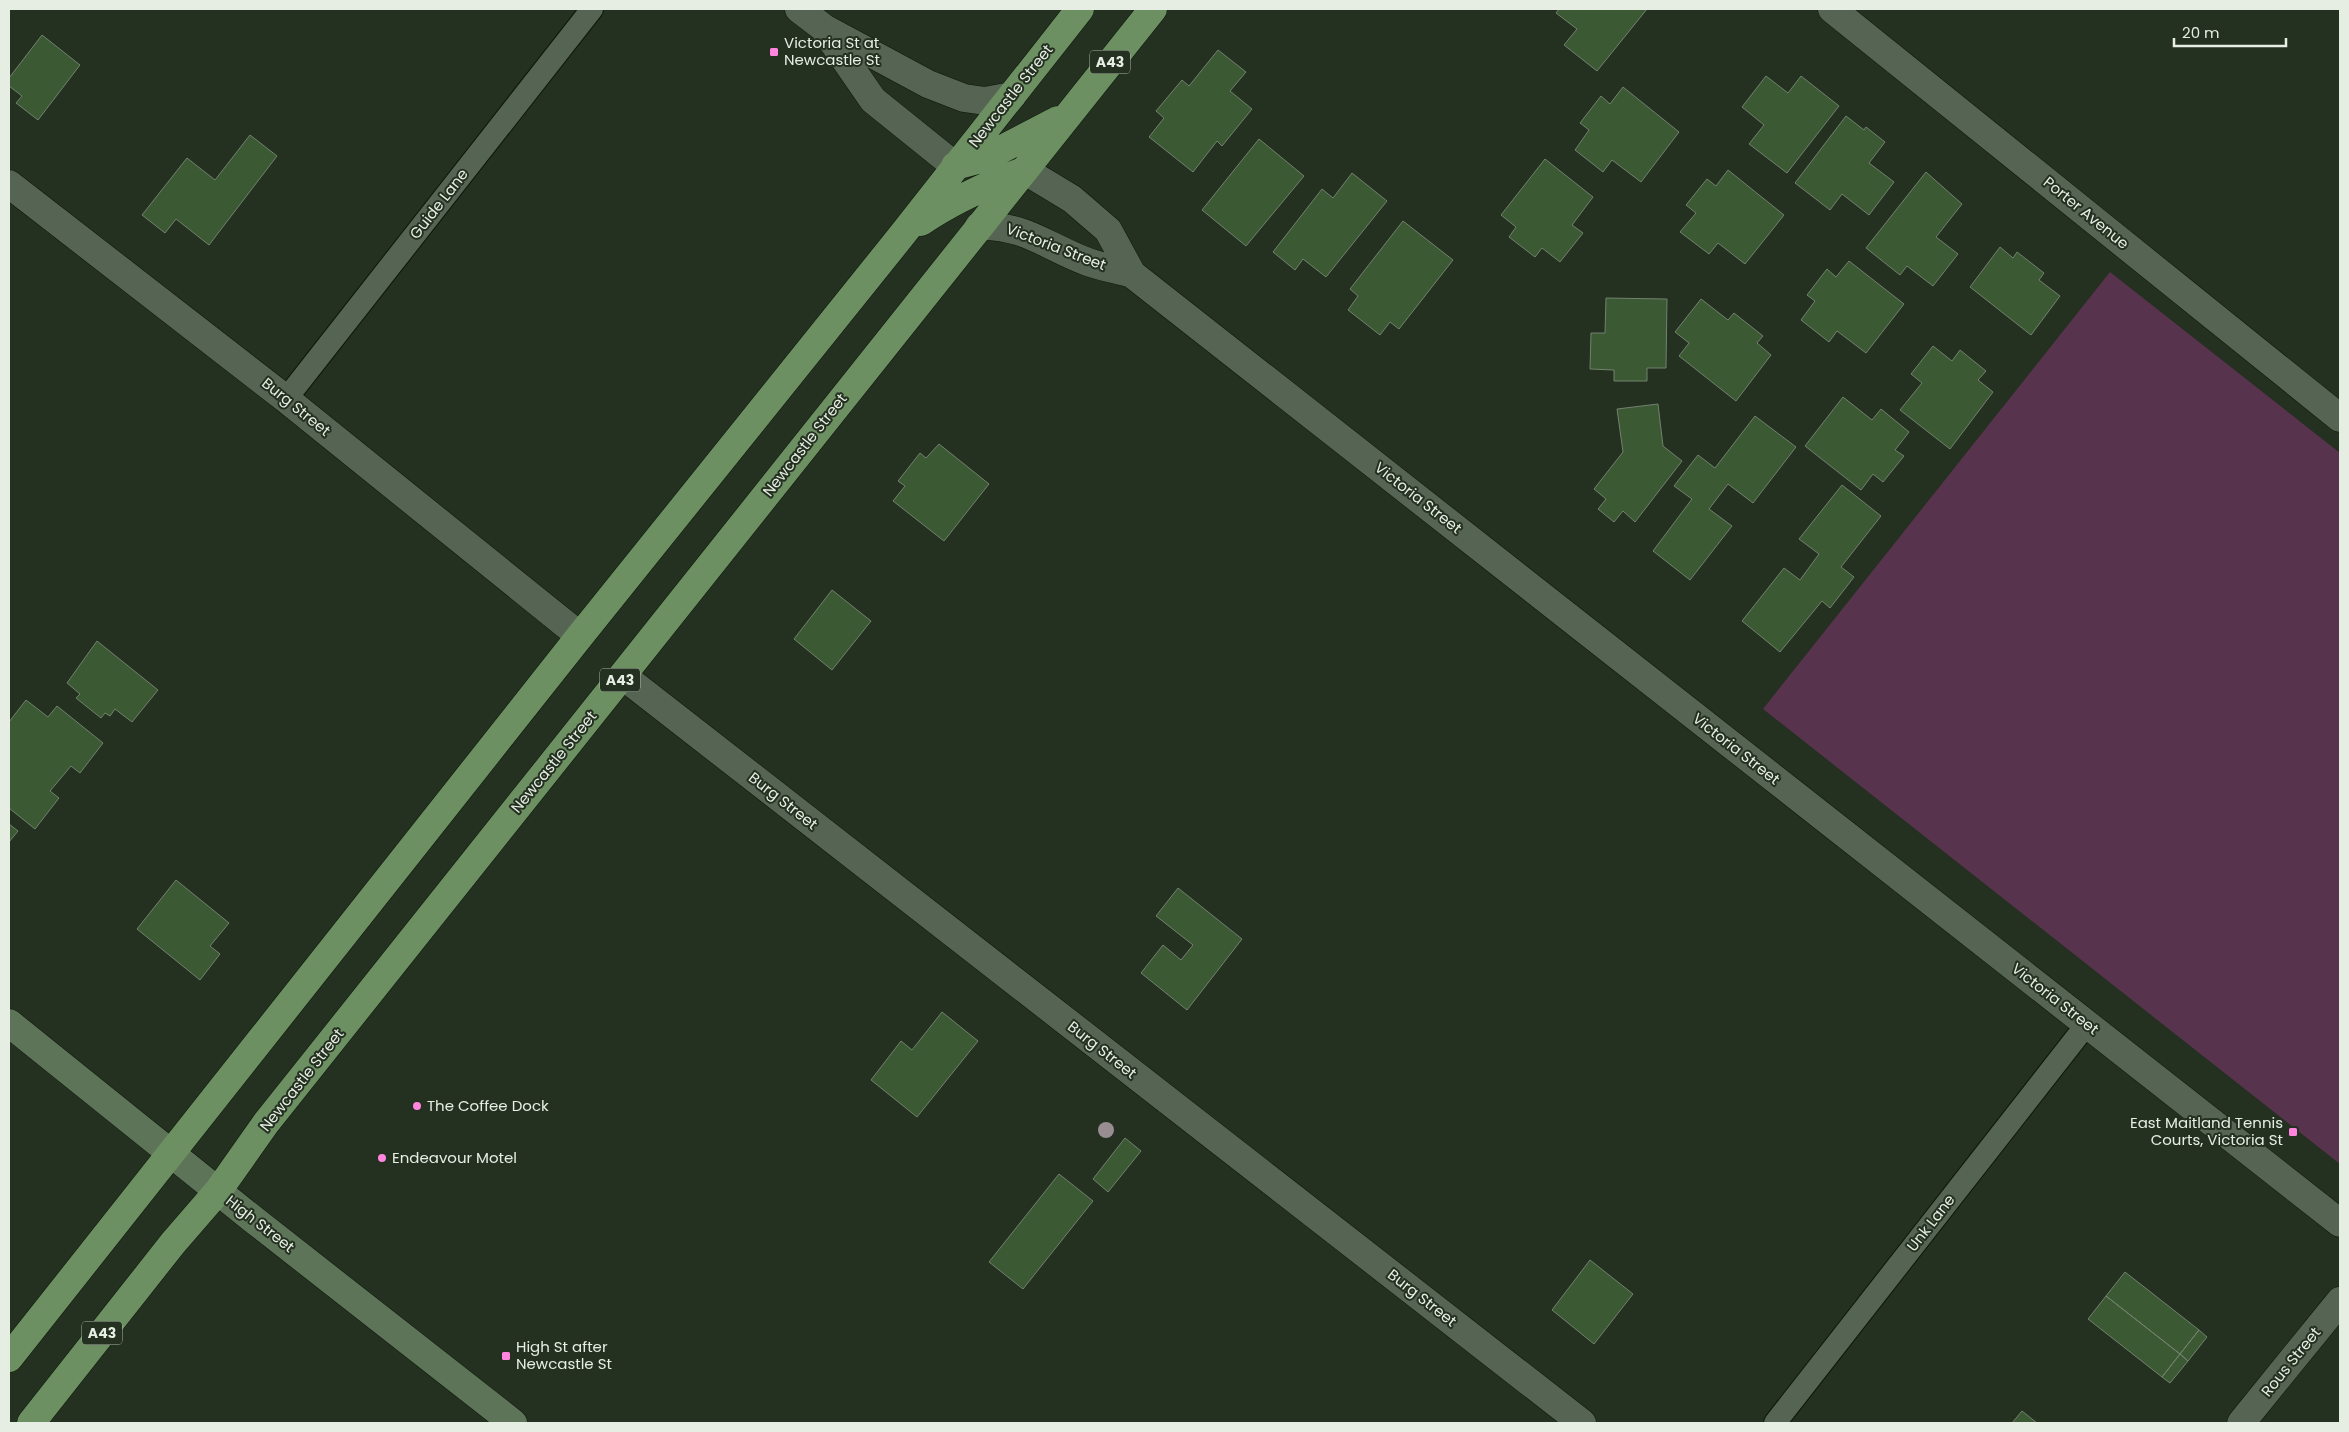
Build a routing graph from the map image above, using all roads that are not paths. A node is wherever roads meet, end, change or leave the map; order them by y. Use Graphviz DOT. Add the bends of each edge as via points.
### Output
graph roads {
  1 [pos="592,9"];
  2 [pos="799,9"];
  3 [pos="1080,9"];
  4 [pos="1153,9"];
  5 [pos="1832,9"];
  6 [pos="824,28"];
  7 [pos="1012,96"];
  8 [pos="1067,116"];
  9 [pos="955,166"];
  10 [pos="1024,170"];
  11 [pos="9,184"];
  12 [pos="979,226"];
  13 [pos="902,235"];
  14 [pos="1132,274"];
  15 [pos="286,399"];
  16 [pos="2340,418"];
  17 [pos="580,636"];
  18 [pos="623,676"];
  19 [pos="9,1023"];
  20 [pos="2087,1024"];
  21 [pos="171,1152"];
  22 [pos="218,1191"];
  23 [pos="2340,1222"];
  24 [pos="2340,1301"];
  25 [pos="9,1358"];
  26 [pos="31,1423"];
  27 [pos="513,1423"];
  28 [pos="1582,1423"];
  29 [pos="1775,1423"];
  30 [pos="2241,1423"];
  1 -- 15 [label="lane, Guide Lane"];
  2 -- 6 [label="street"];
  3 -- 7 [label="highway, Newcastle Street"];
  4 -- 8 [label="highway, Newcastle Street / A43"];
  5 -- 16 [label="street, Porter Avenue"];
  6 -- 7 [label="street" via="928,84 964,98 985,101"];
  6 -- 9 [label="street" via="873,100"];
  7 -- 9 [label="highway, Newcastle Street"];
  8 -- 9 [label="highway" via="985,158"];
  8 -- 10 [label="highway, Newcastle Street / A43"];
  9 -- 13 [label="highway, Newcastle Street"];
  10 -- 12 [label="highway, Newcastle Street / A43"];
  10 -- 13 [label="highway" via="963,196"];
  10 -- 14 [label="street, Victoria Street" via="1072,199 1108,230"];
  11 -- 15 [label="street, Burg Street"];
  12 -- 14 [label="street, Victoria Street" via="1019,230 1087,261"];
  12 -- 18 [label="highway, Newcastle Street / A43"];
  13 -- 17 [label="highway, Newcastle Street"];
  14 -- 20 [label="street, Victoria Street"];
  15 -- 17 [label="street, Burg Street"];
  17 -- 21 [label="highway, Newcastle Street"];
  18 -- 22 [label="highway, Newcastle Street / A43" via="266,1123"];
  18 -- 28 [label="street, Burg Street"];
  19 -- 21 [label="main road, High Street"];
  20 -- 23 [label="street, Victoria Street"];
  20 -- 29 [label="lane, Unk Lane"];
  21 -- 22 [label="main road, High Street"];
  21 -- 25 [label="highway, Newcastle Street"];
  22 -- 26 [label="highway, Newcastle Street / A43"];
  22 -- 27 [label="main road, High Street"];
  24 -- 30 [label="street, Rous Street"];
}
